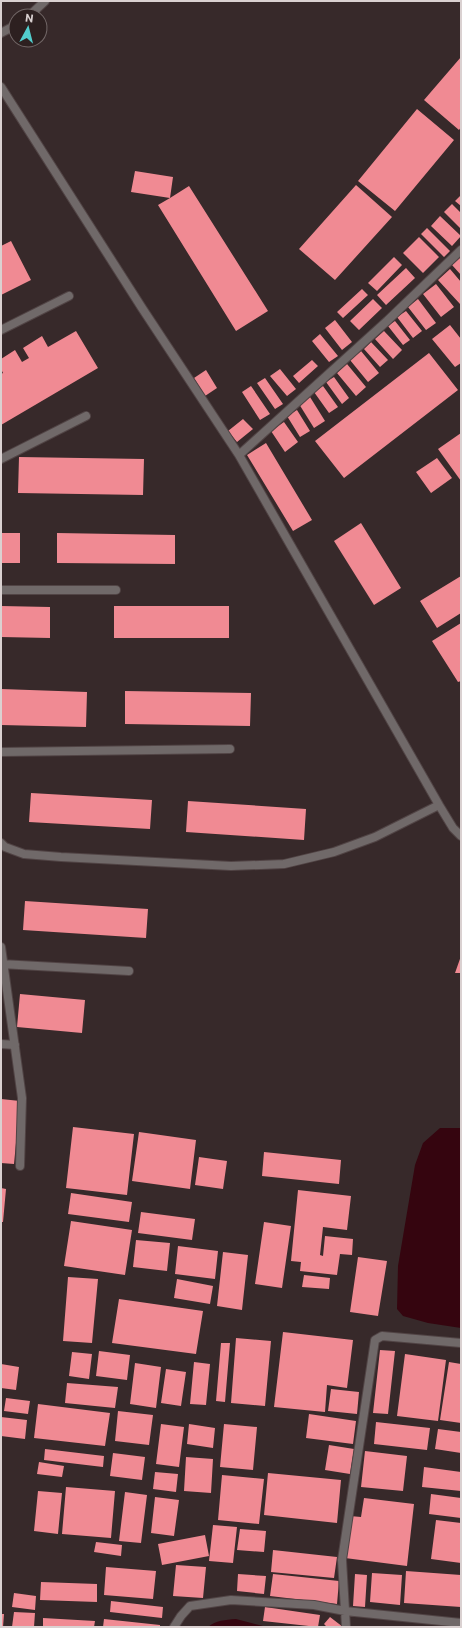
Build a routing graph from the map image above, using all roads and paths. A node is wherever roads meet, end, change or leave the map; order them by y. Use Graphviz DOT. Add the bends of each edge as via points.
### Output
graph roads {
  1 [pos="45,1"];
  2 [pos="38,8"];
  3 [pos="1,87"];
  4 [pos="461,250"];
  5 [pos="69,296"];
  6 [pos="1,330"];
  7 [pos="86,416"];
  8 [pos="239,455"];
  9 [pos="1,459"];
  10 [pos="1,590"];
  11 [pos="116,590"];
  12 [pos="230,749"];
  13 [pos="1,752"];
  14 [pos="439,805"];
  15 [pos="461,836"];
  16 [pos="1,843"];
  17 [pos="1,947"];
  18 [pos="2,964"];
  19 [pos="129,971"];
  20 [pos="1,1044"];
  21 [pos="15,1045"];
  22 [pos="20,1166"];
  23 [pos="461,1343"];
  24 [pos="345,1611"];
  25 [pos="461,1623"];
  26 [pos="174,1627"];
  27 [pos="346,1627"];
  1 -- 2 [label="street"];
  3 -- 8 [label="street"];
  4 -- 8 [label="street"];
  5 -- 6 [label="street"];
  7 -- 9 [label="street"];
  8 -- 14 [label="street"];
  10 -- 11 [label="street"];
  12 -- 13 [label="street"];
  14 -- 15 [label="street" via="452,828"];
  14 -- 16 [label="street" via="375,837 334,852 284,864 231,866 54,857 24,854"];
  17 -- 18 [label="street"];
  18 -- 19 [label="street"];
  18 -- 21 [label="street"];
  20 -- 21 [label="street"];
  21 -- 22 [label="street" via="22,1098"];
  23 -- 24 [label="street" via="382,1336 376,1340 342,1560"];
  24 -- 25 [label="street"];
  24 -- 26 [label="street" via="314,1605 231,1600 190,1606"];
  24 -- 27 [label="street"];
}
